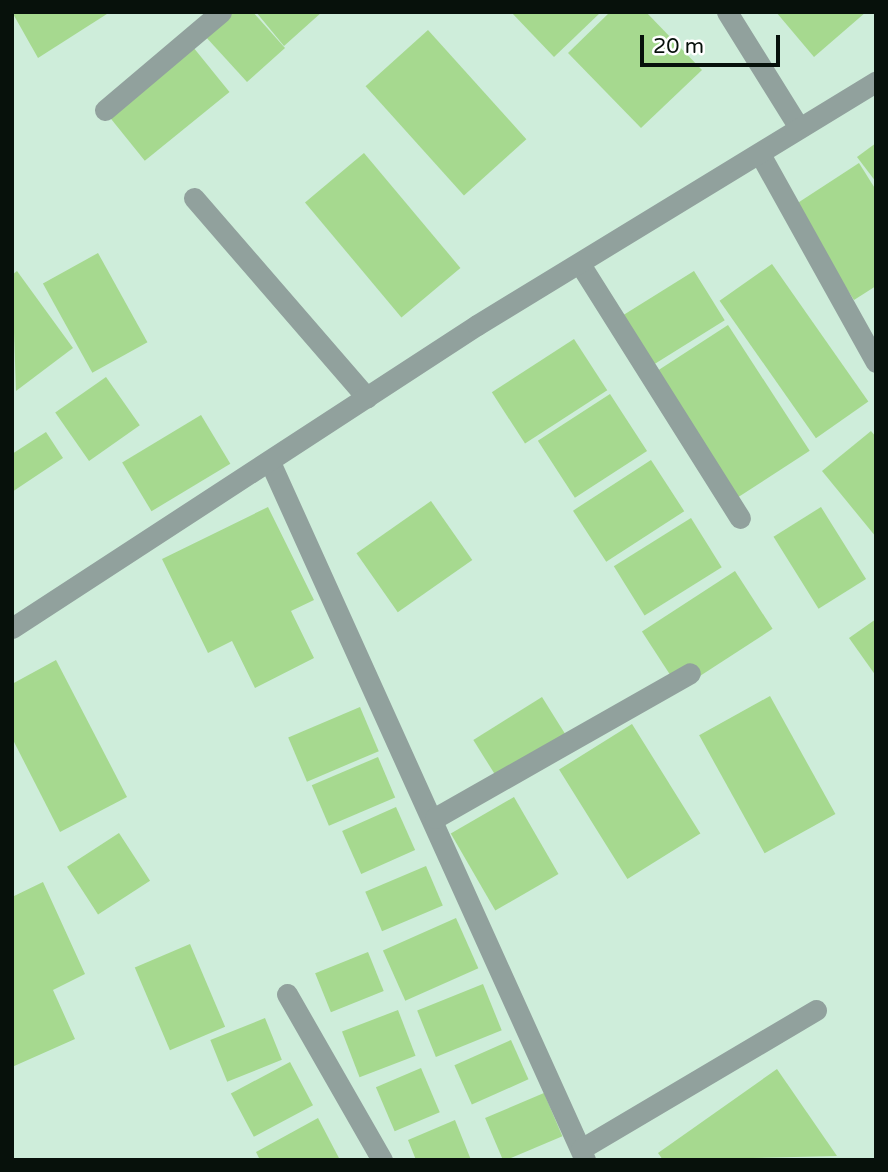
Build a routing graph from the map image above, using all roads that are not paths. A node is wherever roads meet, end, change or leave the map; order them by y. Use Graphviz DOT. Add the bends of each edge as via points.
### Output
graph roads {
  1 [pos="221,12"];
  2 [pos="727,12"];
  3 [pos="876,81"];
  4 [pos="105,110"];
  5 [pos="798,126"];
  6 [pos="760,154"];
  7 [pos="194,198"];
  8 [pos="580,264"];
  9 [pos="876,362"];
  10 [pos="367,398"];
  11 [pos="270,462"];
  12 [pos="740,518"];
  13 [pos="12,628"];
  14 [pos="690,673"];
  15 [pos="435,818"];
  16 [pos="287,994"];
  17 [pos="816,1010"];
  18 [pos="583,1154"];
  19 [pos="383,1160"];
  1 -- 4 [label="street"];
  2 -- 5 [label="street"];
  3 -- 5 [label="street"];
  5 -- 6 [label="street"];
  6 -- 8 [label="street"];
  6 -- 9 [label="street"];
  7 -- 10 [label="street"];
  8 -- 10 [label="street"];
  8 -- 12 [label="street"];
  10 -- 11 [label="street"];
  11 -- 13 [label="street"];
  11 -- 15 [label="street"];
  14 -- 15 [label="street"];
  15 -- 18 [label="street"];
  16 -- 19 [label="street"];
  17 -- 18 [label="street"];
}
